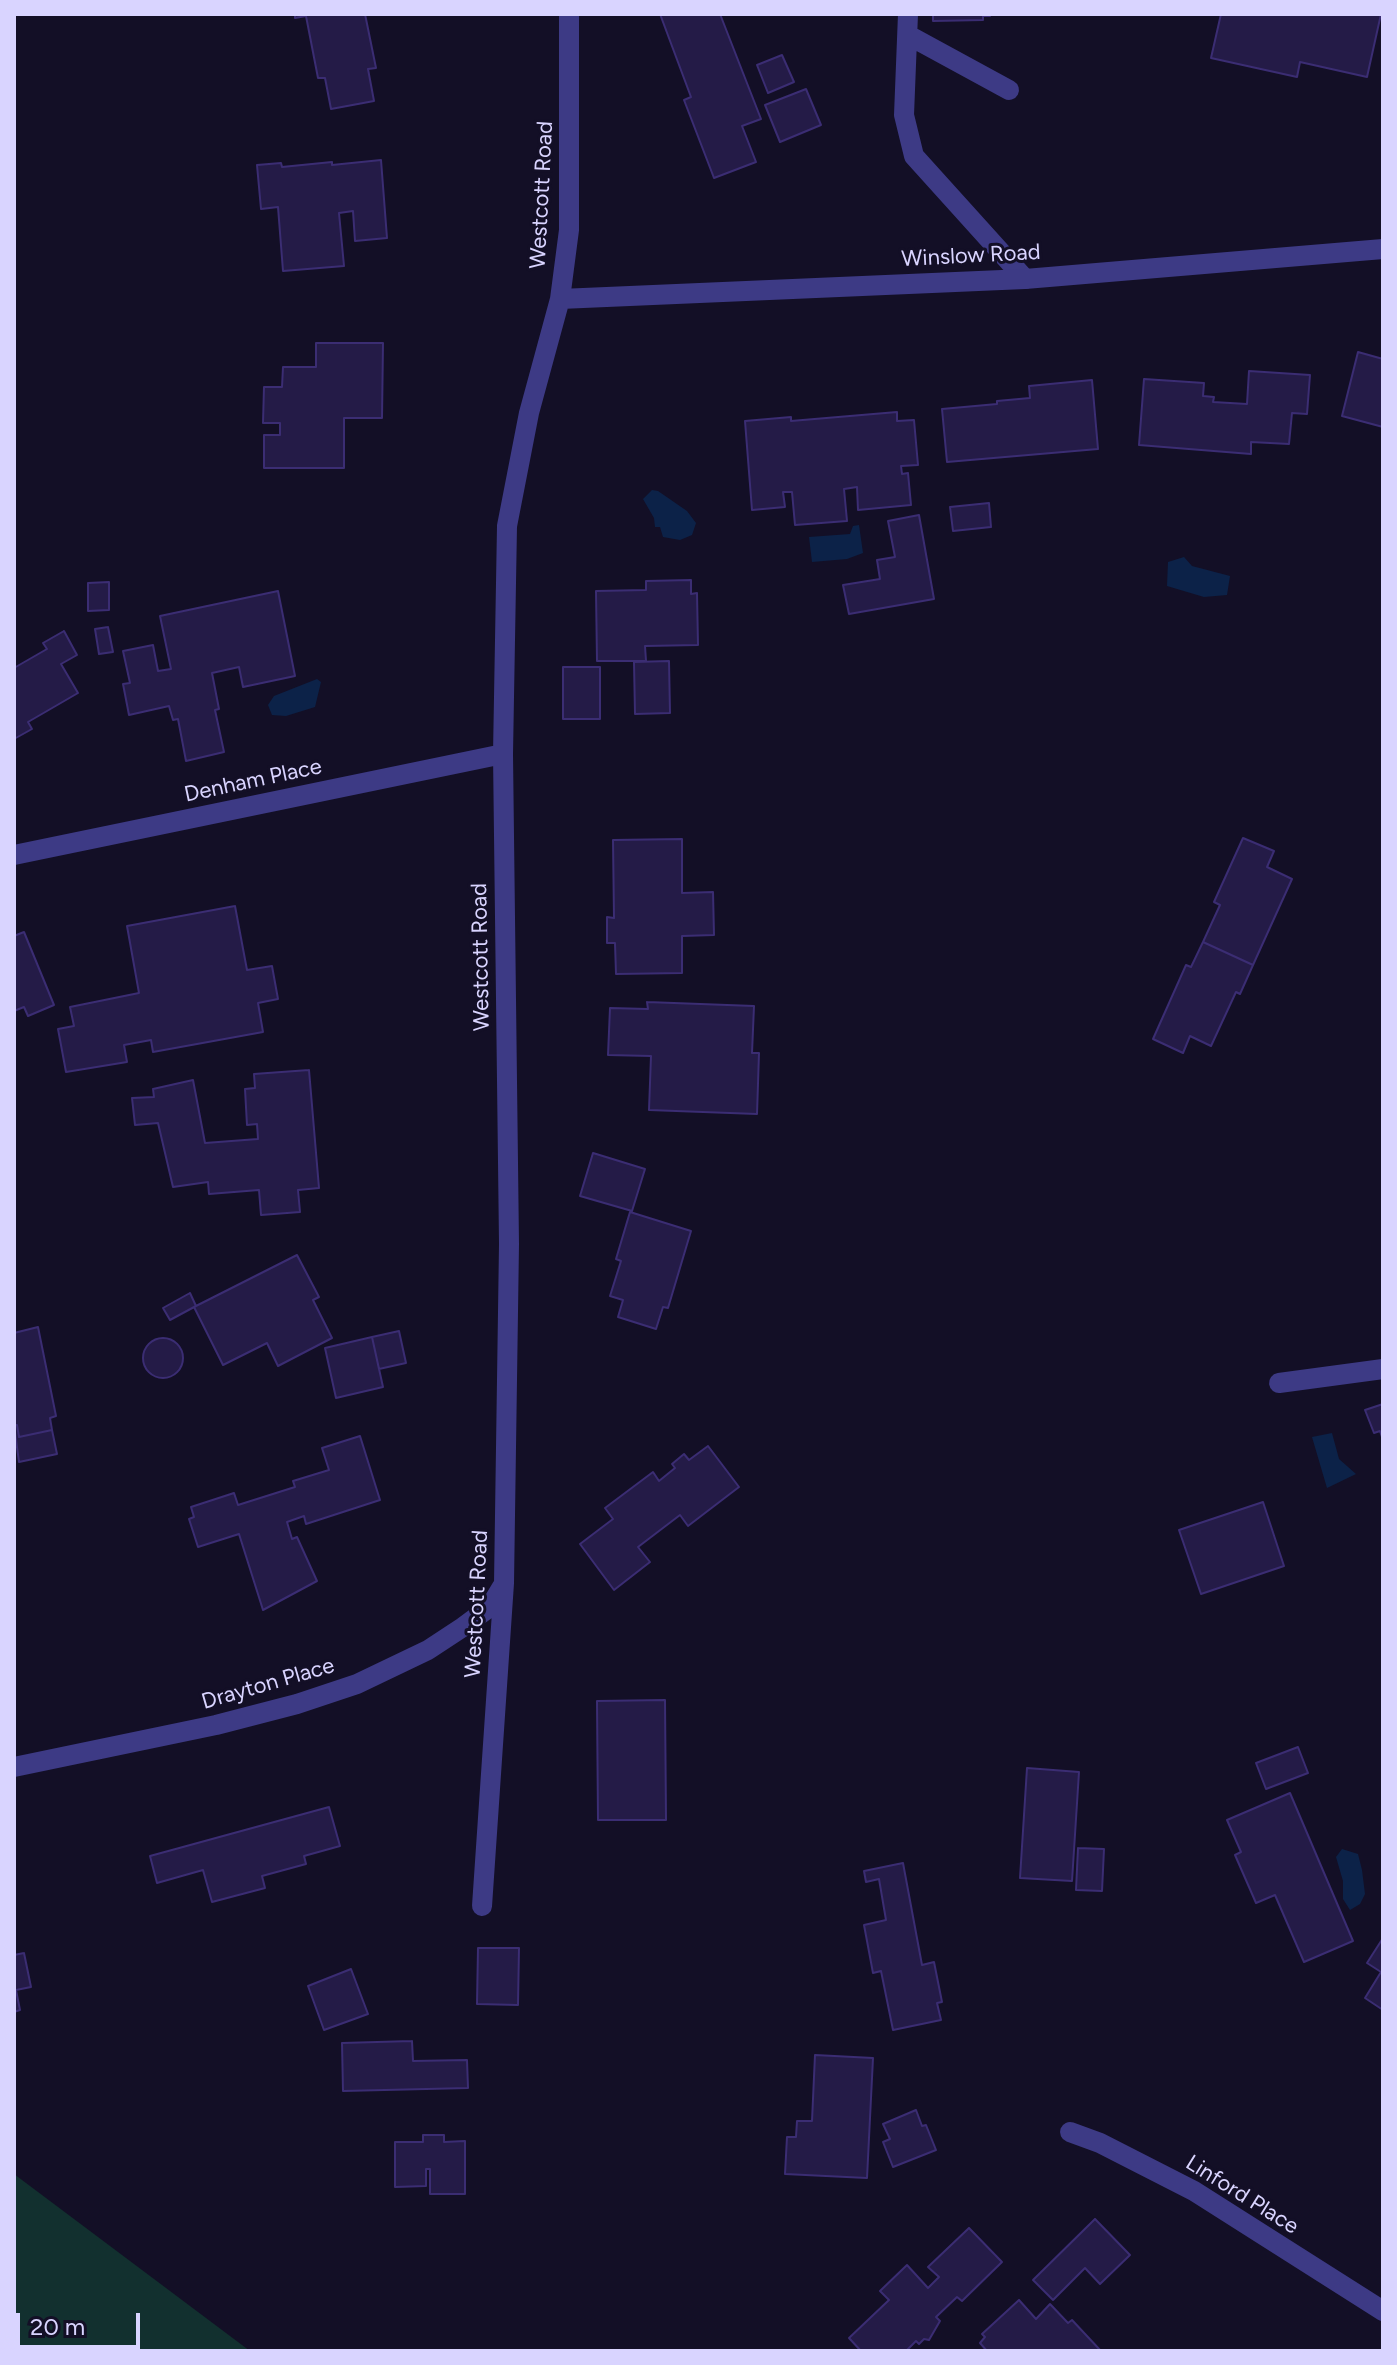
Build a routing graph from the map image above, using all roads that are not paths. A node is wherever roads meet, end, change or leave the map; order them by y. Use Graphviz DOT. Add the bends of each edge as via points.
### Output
graph roads {
  1 [pos="569,14"];
  2 [pos="908,14"];
  3 [pos="908,35"];
  4 [pos="1009,90"];
  5 [pos="1383,249"];
  6 [pos="1025,279"];
  7 [pos="560,299"];
  8 [pos="503,754"];
  9 [pos="14,855"];
  10 [pos="1383,1369"];
  11 [pos="1279,1383"];
  12 [pos="504,1583"];
  13 [pos="14,1767"];
  14 [pos="482,1906"];
  15 [pos="1070,2132"];
  16 [pos="1383,2311"];
  1 -- 7 [label="street, Westcott Road" via="570,197"];
  2 -- 3 [label="street"];
  3 -- 4 [label="street"];
  3 -- 6 [label="street" via="904,115 914,156"];
  5 -- 6 [label="street, Winslow Road"];
  6 -- 7 [label="street, Winslow Road"];
  7 -- 8 [label="street, Westcott Road" via="529,413 507,526"];
  8 -- 9 [label="street, Denham Place"];
  8 -- 12 [label="street, Westcott Road" via="509,1244"];
  10 -- 11 [label="street"];
  12 -- 13 [label="street, Drayton Place" via="490,1607 463,1627 357,1684 216,1725"];
  12 -- 14 [label="street, Westcott Road"];
  15 -- 16 [label="street, Linford Place" via="1194,2191"];
}
